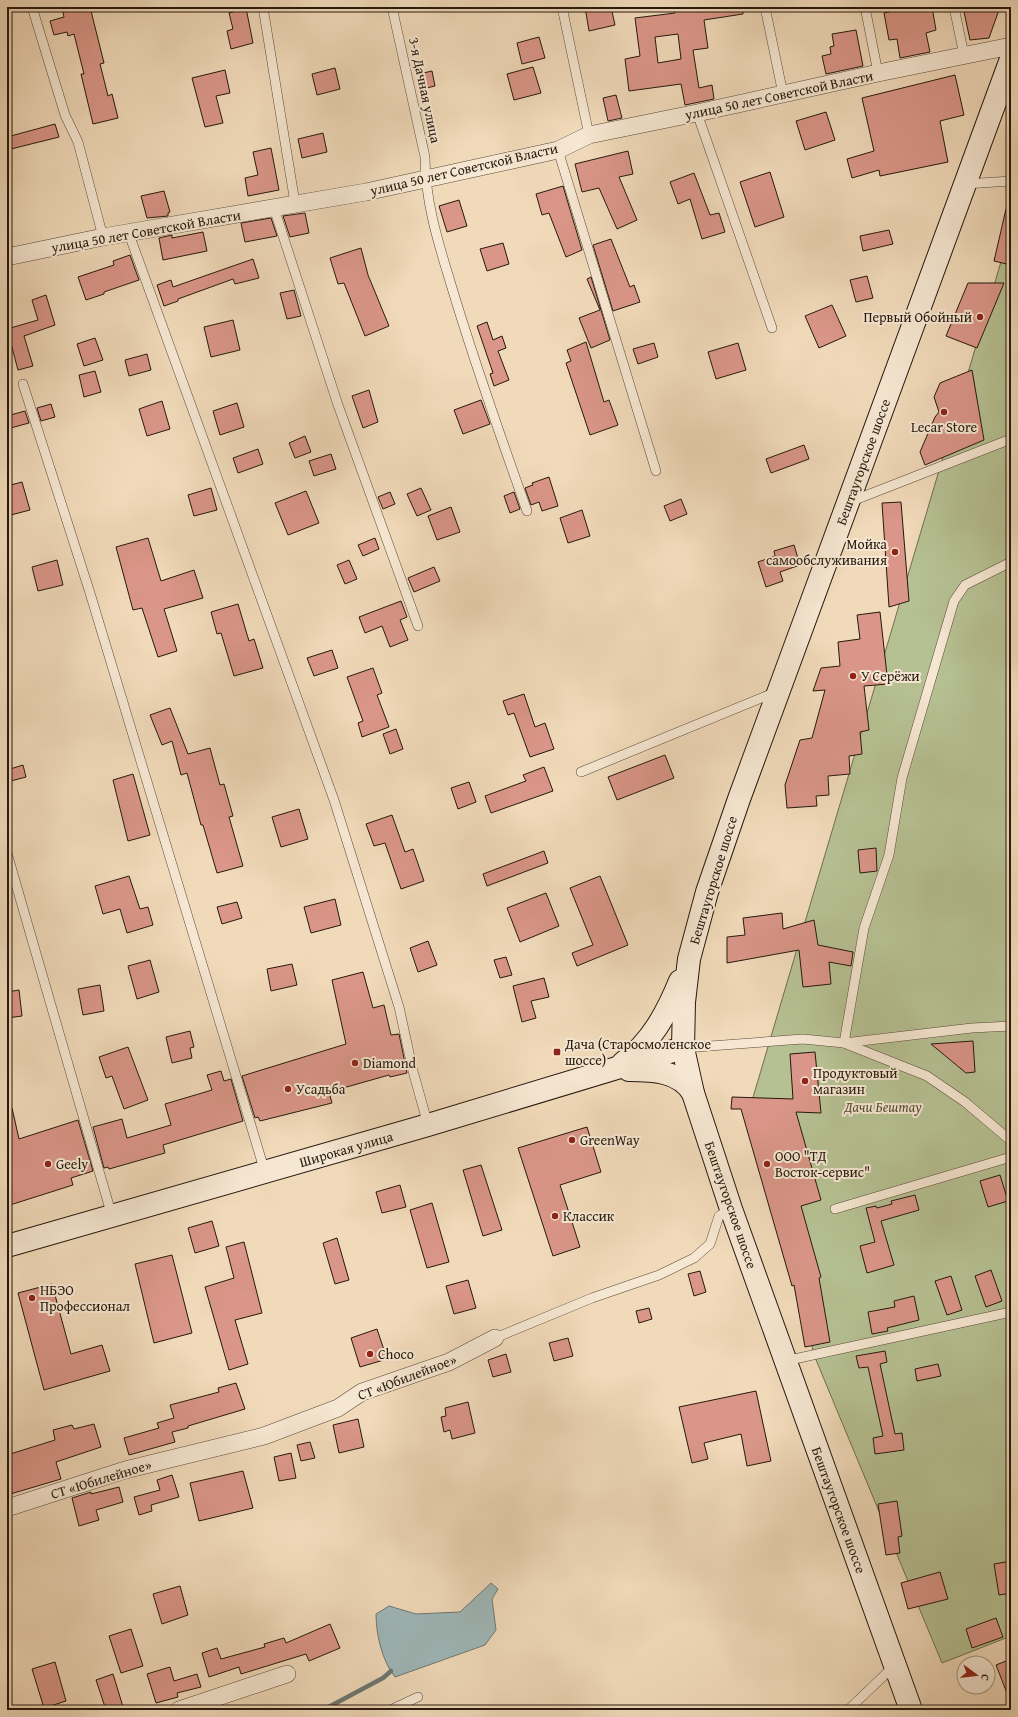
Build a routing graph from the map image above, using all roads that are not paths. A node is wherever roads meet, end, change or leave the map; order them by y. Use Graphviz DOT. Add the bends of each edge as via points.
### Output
graph roads {
  1 [pos="32,7"];
  2 [pos="264,7"];
  3 [pos="392,7"];
  4 [pos="562,7"];
  5 [pos="766,7"];
  6 [pos="865,7"];
  7 [pos="954,7"];
  8 [pos="1011,46"];
  9 [pos="964,55"];
  10 [pos="1011,60"];
  11 [pos="878,73"];
  12 [pos="783,94"];
  13 [pos="697,113"];
  14 [pos="589,135"];
  15 [pos="558,150"];
  16 [pos="425,179"];
  17 [pos="1011,181"];
  18 [pos="965,184"];
  19 [pos="295,203"];
  20 [pos="274,208"];
  21 [pos="129,234"];
  22 [pos="103,237"];
  23 [pos="7,257"];
  24 [pos="772,328"];
  25 [pos="24,384"];
  26 [pos="1011,439"];
  27 [pos="656,471"];
  28 [pos="848,503"];
  29 [pos="526,511"];
  30 [pos="1011,562"];
  31 [pos="418,626"];
  32 [pos="778,691"];
  33 [pos="581,772"];
  34 [pos="7,853"];
  35 [pos="689,959"];
  36 [pos="1011,1026"];
  37 [pos="844,1043"];
  38 [pos="683,1048"];
  39 [pos="614,1070"];
  40 [pos="693,1093"];
  41 [pos="428,1125"];
  42 [pos="1011,1142"];
  43 [pos="1011,1157"];
  44 [pos="265,1173"];
  45 [pos="731,1209"];
  46 [pos="834,1209"];
  47 [pos="112,1216"];
  48 [pos="7,1246"];
  49 [pos="1011,1312"];
  50 [pos="495,1338"];
  51 [pos="785,1361"];
  52 [pos="7,1508"];
  53 [pos="895,1665"];
  54 [pos="287,1674"];
  55 [pos="418,1697"];
  56 [pos="180,1710"];
  57 [pos="390,1710"];
  58 [pos="848,1710"];
  59 [pos="911,1710"];
  1 -- 22 [label="lane" via="64,115 78,142"];
  2 -- 19 [label="lane"];
  3 -- 16 [label="lane, 3-я Дачная улица" via="425,157"];
  4 -- 14 [label="lane"];
  5 -- 12 [label="lane"];
  6 -- 11 [label="lane"];
  7 -- 9 [label="lane"];
  8 -- 9 [label="street, улица 50 лет Советской Власти"];
  9 -- 11 [label="street, улица 50 лет Советской Власти"];
  10 -- 18 [label="main road, Бештаугорское шоссе"];
  11 -- 12 [label="street, улица 50 лет Советской Власти"];
  12 -- 13 [label="street, улица 50 лет Советской Власти"];
  13 -- 14 [label="street, улица 50 лет Советской Власти"];
  13 -- 24 [label="lane"];
  14 -- 15 [label="street, улица 50 лет Советской Власти"];
  15 -- 16 [label="street, улица 50 лет Советской Власти"];
  15 -- 27 [label="lane"];
  16 -- 19 [label="street, улица 50 лет Советской Власти" via="366,192"];
  16 -- 29 [label="lane, 3-я Дачная улица" via="435,231 476,364"];
  17 -- 18 [label="lane"];
  18 -- 28 [label="main road, Бештаугорское шоссе"];
  19 -- 20 [label="street, улица 50 лет Советской Власти"];
  20 -- 21 [label="street, улица 50 лет Советской Власти"];
  20 -- 31 [label="lane" via="338,405"];
  21 -- 22 [label="street, улица 50 лет Советской Власти"];
  21 -- 41 [label="lane" via="334,800 399,1007"];
  22 -- 23 [label="street, улица 50 лет Советской Власти"];
  25 -- 44 [label="lane" via="90,593"];
  26 -- 28 [label="lane"];
  28 -- 32 [label="main road, Бештаугорское шоссе"];
  30 -- 37 [label="lane" via="964,585 954,601 902,778 889,855 864,928"];
  32 -- 33 [label="lane"];
  32 -- 35 [label="main road, Бештаугорское шоссе" via="707,892"];
  34 -- 47 [label="lane"];
  35 -- 38 [label="main road, Бештаугорское шоссе" via="684,1002"];
  35 -- 39 [label="main road" via="668,1010 647,1042"];
  36 -- 37 [label="lane"];
  37 -- 38 [label="lane" via="802,1039"];
  37 -- 42 [label="lane" via="927,1076 965,1102"];
  38 -- 39 [label="main road, Широкая улица"];
  38 -- 40 [label="main road, Бештаугорское шоссе"];
  39 -- 40 [label="main road" via="665,1073 682,1079"];
  39 -- 41 [label="main road, Широкая улица"];
  40 -- 45 [label="main road, Бештаугорское шоссе"];
  41 -- 44 [label="main road, Широкая улица"];
  43 -- 46 [label="lane"];
  44 -- 47 [label="main road, Широкая улица"];
  45 -- 50 [label="lane, СТ «Юбилейное»" via="719,1216 710,1244 694,1258 659,1275 592,1298"];
  45 -- 51 [label="main road, Бештаугорское шоссе"];
  47 -- 48 [label="main road, Широкая улица"];
  49 -- 51 [label="lane"];
  50 -- 52 [label="street, СТ «Юбилейное»" via="449,1362 362,1392 338,1408 264,1436 126,1470"];
  51 -- 53 [label="main road, Бештаугорское шоссе"];
  53 -- 58 [label="lane"];
  53 -- 59 [label="main road, Бештаугорское шоссе"];
  54 -- 56 [label="street"];
  55 -- 57 [label="lane"];
}
